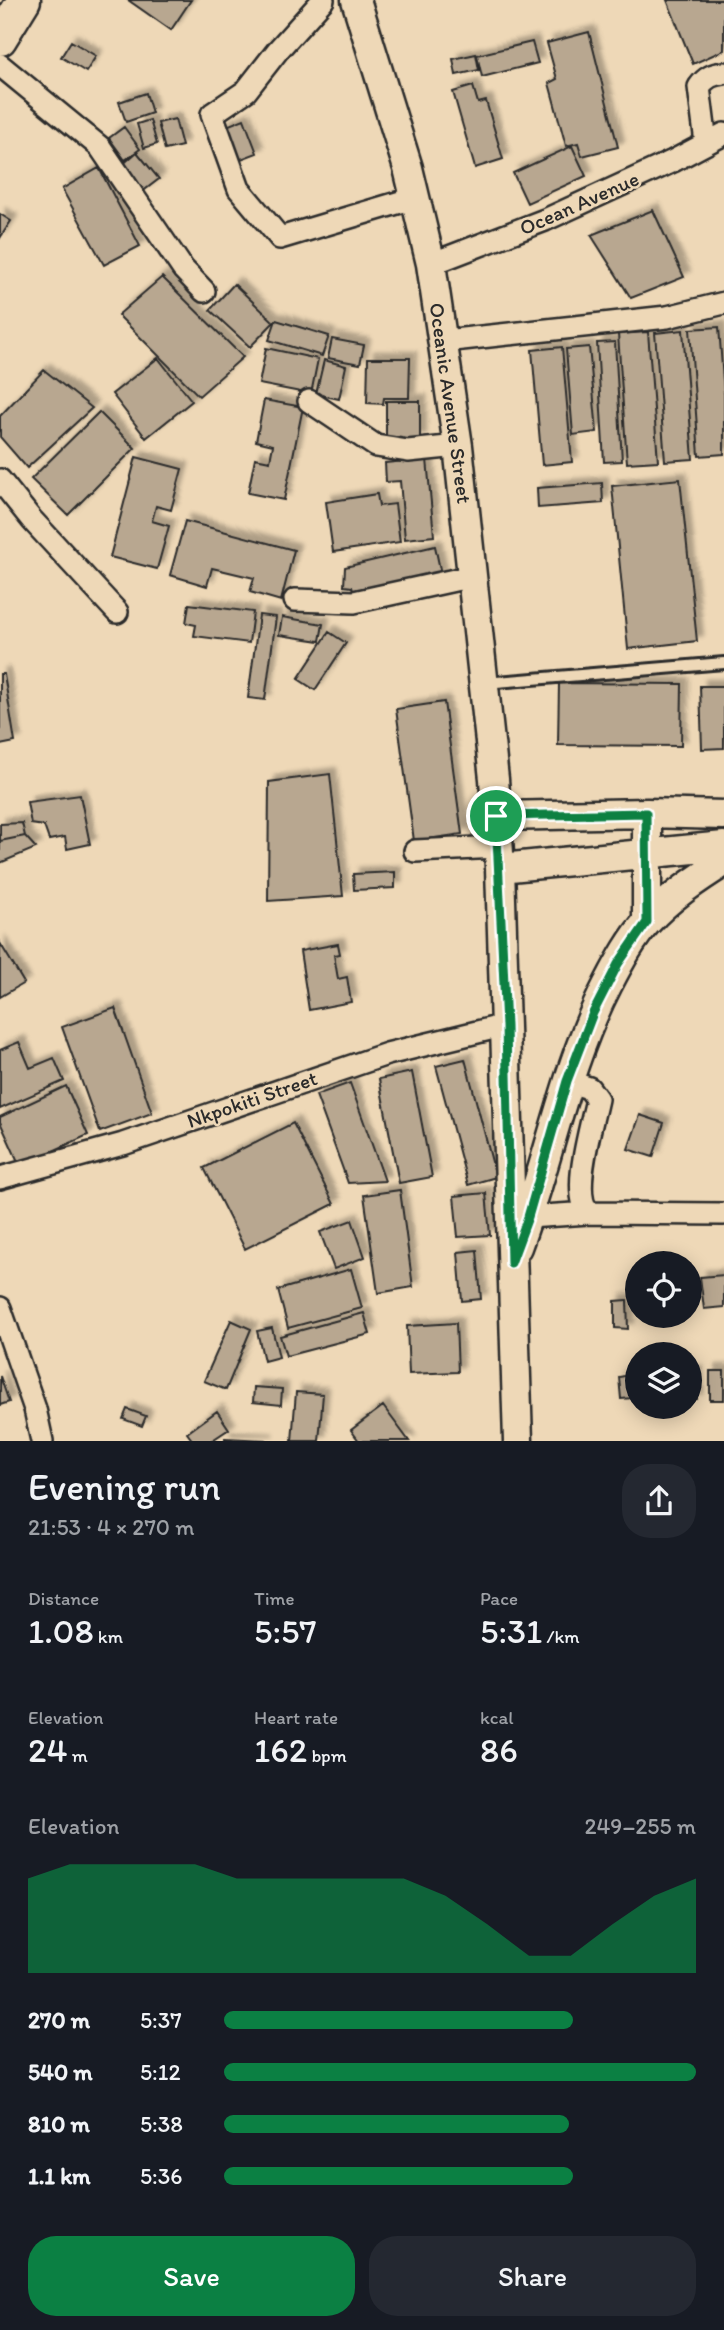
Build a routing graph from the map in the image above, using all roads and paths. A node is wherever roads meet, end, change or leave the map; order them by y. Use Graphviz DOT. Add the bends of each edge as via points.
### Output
graph roads {
  1 [pos="24,0"];
  2 [pos="323,0"];
  3 [pos="356,0"];
  4 [pos="0,39"];
  5 [pos="0,65"];
  6 [pos="724,73"];
  7 [pos="715,138"];
  8 [pos="414,198"];
  9 [pos="431,264"];
  10 [pos="204,291"];
  11 [pos="724,303"];
  12 [pos="444,341"];
  13 [pos="309,401"];
  14 [pos="458,446"];
  15 [pos="0,480"];
  16 [pos="473,576"];
  17 [pos="295,600"];
  18 [pos="117,612"];
  19 [pos="724,663"];
  20 [pos="484,683"];
  21 [pos="646,813"];
  22 [pos="724,815"];
  23 [pos="496,816"];
  24 [pos="724,846"];
  25 [pos="415,851"];
  26 [pos="646,854"];
  27 [pos="499,857"];
  28 [pos="724,862"];
  29 [pos="647,922"];
  30 [pos="506,1026"];
  31 [pos="567,1081"];
  32 [pos="0,1178"];
  33 [pos="589,1213"];
  34 [pos="724,1214"];
  35 [pos="528,1217"];
  36 [pos="511,1263"];
  37 [pos="0,1308"];
  38 [pos="42,1441"];
  39 [pos="518,1441"];
  1 -- 4 [label="main road"];
  2 -- 8 [label="street" via="246,91 212,114 239,189 280,238"];
  3 -- 8 [label="main road, Oceanic Avenue Street"];
  5 -- 10 [label="street" via="100,147 183,269"];
  6 -- 7 [label="street" via="714,74 699,87"];
  7 -- 9 [label="street, Ocean Avenue" via="545,220"];
  8 -- 9 [label="main road, Oceanic Avenue Street"];
  9 -- 12 [label="main road, Oceanic Avenue Street"];
  11 -- 12 [label="street" via="667,317"];
  12 -- 14 [label="main road, Oceanic Avenue Street"];
  13 -- 14 [label="street" via="376,446 408,451"];
  14 -- 16 [label="main road, Oceanic Avenue Street"];
  15 -- 18 [label="street"];
  16 -- 17 [label="street" via="354,602"];
  16 -- 20 [label="main road, Oceanic Avenue Street"];
  19 -- 20 [label="lane"];
  20 -- 23 [label="main road, Oceanic Avenue Street"];
  21 -- 22 [label="main road"];
  21 -- 23 [label="main road"];
  21 -- 26 [label="main road"];
  23 -- 27 [label="main road, Oceanic Avenue Street"];
  24 -- 26 [label="main road"];
  25 -- 27 [label="street"];
  26 -- 27 [label="main road"];
  26 -- 29 [label="main road"];
  27 -- 30 [label="main road, Oceanic Avenue Street"];
  28 -- 29 [label="main road"];
  29 -- 31 [label="main road" via="618,964 593,1013"];
  30 -- 32 [label="street, Nkpokiti Street" via="387,1054 123,1143"];
  30 -- 36 [label="main road, Oceanic Avenue Street"];
  31 -- 33 [label="street" via="589,1088 597,1099 584,1162 582,1193"];
  31 -- 35 [label="main road"];
  33 -- 34 [label="street"];
  33 -- 35 [label="street"];
  35 -- 36 [label="main road"];
  36 -- 39 [label="main road, Oceanic Avenue Street"];
  37 -- 38 [label="street" via="36,1409"];
}
